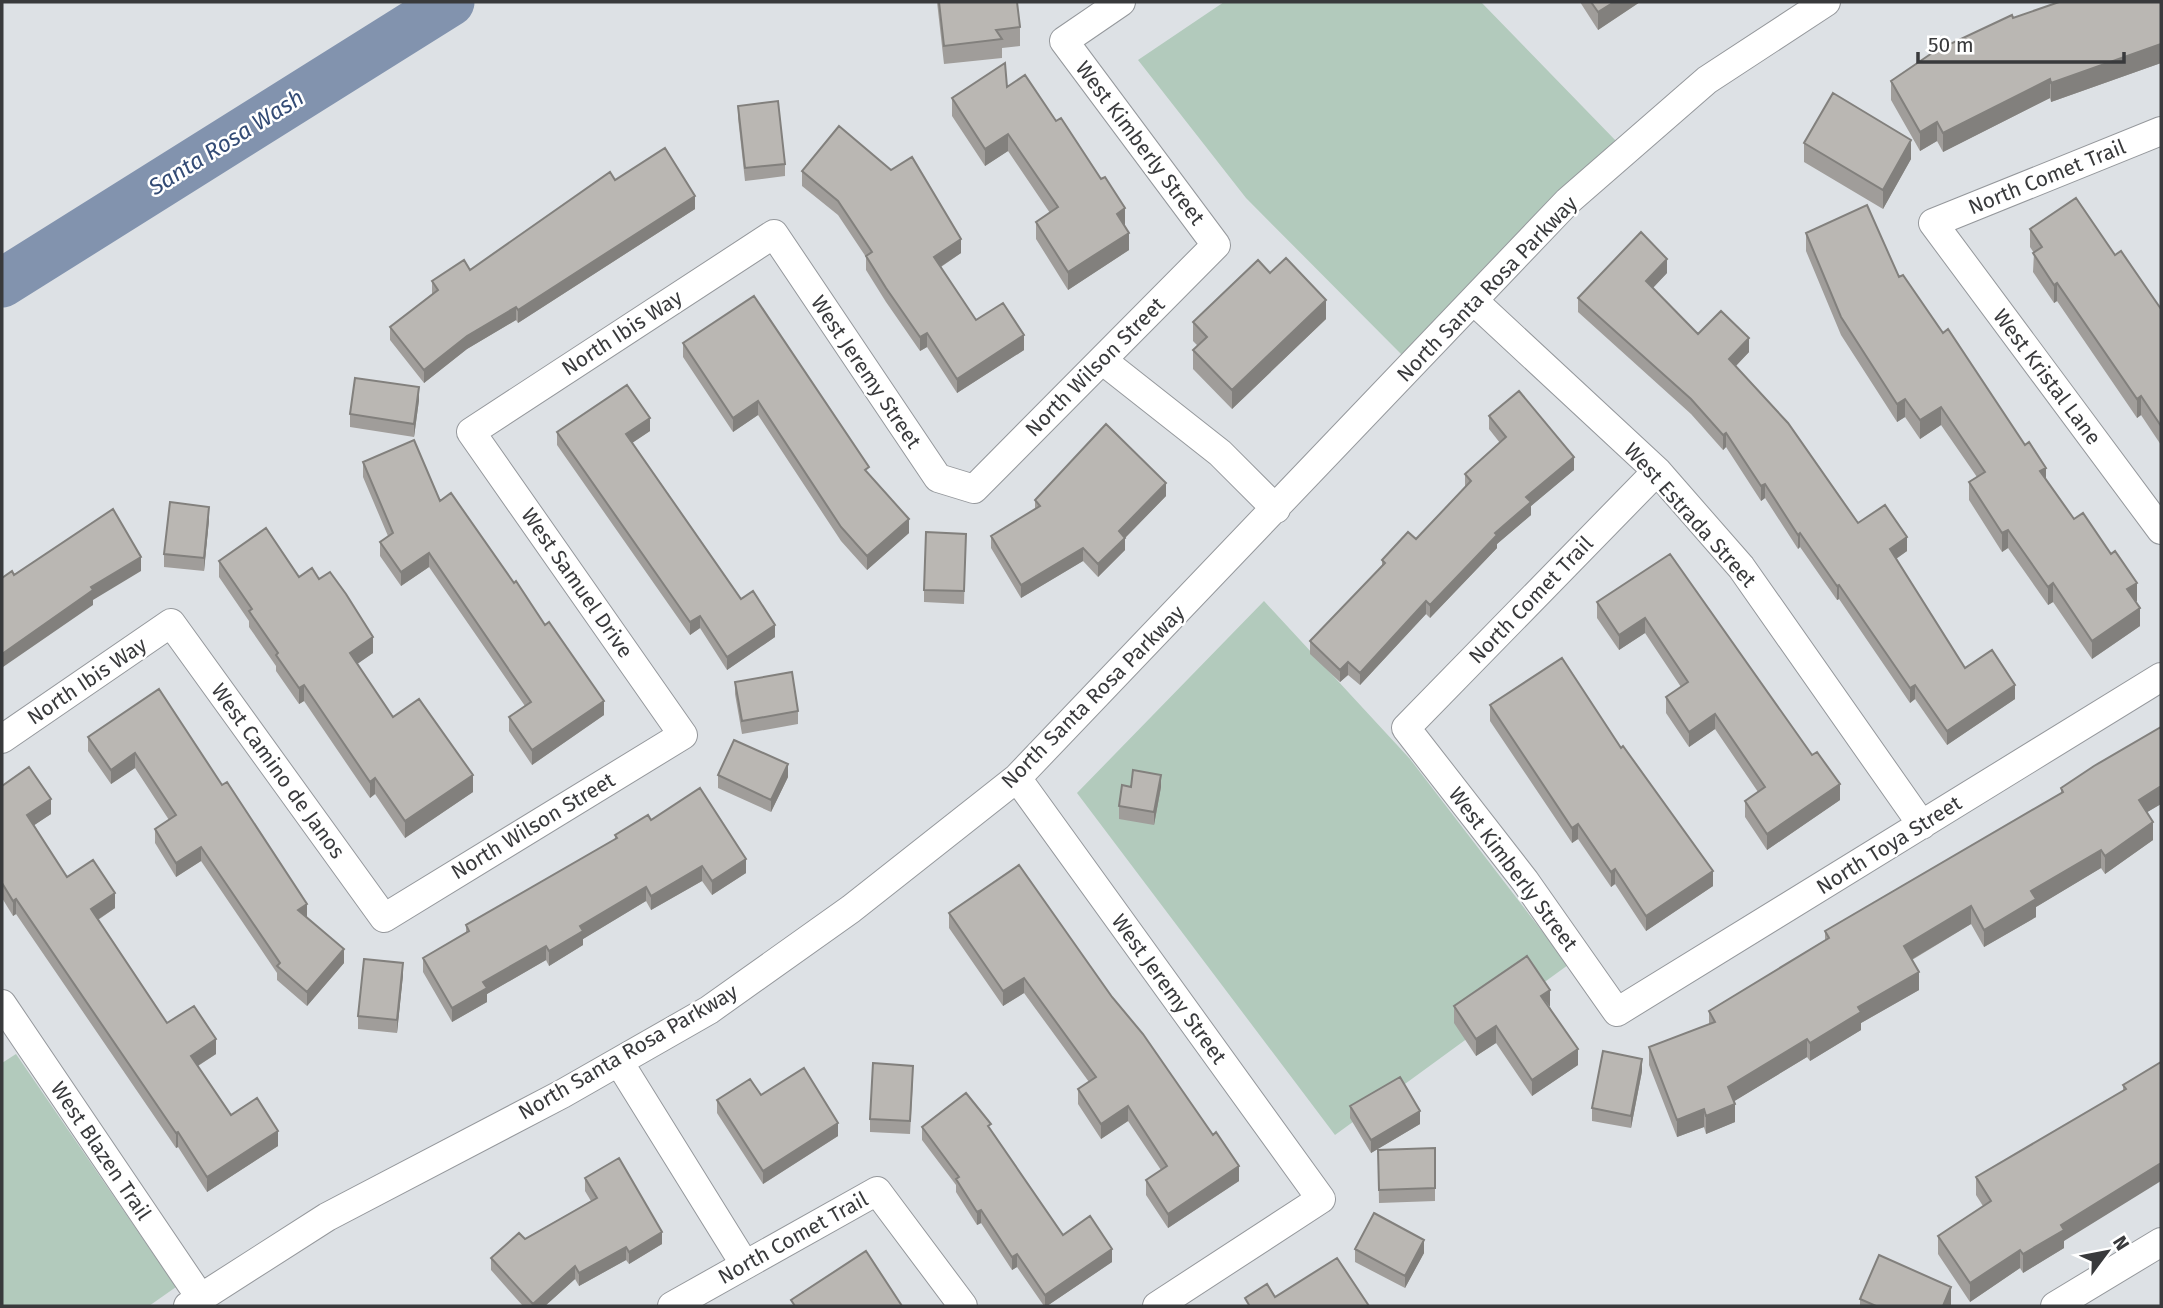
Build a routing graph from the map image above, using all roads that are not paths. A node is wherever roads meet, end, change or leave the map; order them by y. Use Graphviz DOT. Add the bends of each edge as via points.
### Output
graph roads {
  1 [pos="1121,2"];
  2 [pos="1826,2"];
  3 [pos="2161,131"];
  4 [pos="1933,223"];
  5 [pos="774,234"];
  6 [pos="1216,245"];
  7 [pos="1475,302"];
  8 [pos="1102,359"];
  9 [pos="471,432"];
  10 [pos="1657,471"];
  11 [pos="974,489"];
  12 [pos="1276,509"];
  13 [pos="2161,530"];
  14 [pos="172,623"];
  15 [pos="2161,677"];
  16 [pos="1406,729"];
  17 [pos="683,735"];
  18 [pos="2,739"];
  19 [pos="1017,778"];
  20 [pos="1922,825"];
  21 [pos="384,918"];
  22 [pos="2,1004"];
  23 [pos="1617,1012"];
  24 [pos="619,1062"];
  25 [pos="2161,1242"];
  26 [pos="745,1265"];
  27 [pos="194,1302"];
  28 [pos="672,1306"];
  29 [pos="963,1306"];
  30 [pos="1157,1306"];
  31 [pos="2055,1306"];
  1 -- 6 [label="street, West Kimberly Street" via="1064,41"];
  2 -- 7 [label="street, North Santa Rosa Parkway" via="1707,80 1568,201"];
  3 -- 4 [label="street, North Comet Trail"];
  4 -- 13 [label="street, West Kristal Lane"];
  5 -- 9 [label="street, North Ibis Way"];
  5 -- 11 [label="street, West Jeremy Street" via="938,478"];
  6 -- 8 [label="street, North Wilson Street"];
  7 -- 10 [label="street, West Estrada Street"];
  7 -- 12 [label="street, North Santa Rosa Parkway"];
  8 -- 11 [label="street, North Wilson Street"];
  8 -- 12 [label="street" via="1220,453"];
  9 -- 17 [label="street, West Samuel Drive"];
  10 -- 16 [label="street, North Comet Trail"];
  10 -- 20 [label="street, West Estrada Street" via="1741,567"];
  12 -- 19 [label="street, North Santa Rosa Parkway"];
  14 -- 18 [label="street, North Ibis Way"];
  14 -- 21 [label="street, West Camino de Janos"];
  15 -- 20 [label="street, North Toya Street"];
  16 -- 23 [label="street, West Kimberly Street" via="1525,881"];
  17 -- 21 [label="street, North Wilson Street"];
  19 -- 24 [label="street, North Santa Rosa Parkway" via="851,909 709,1010"];
  19 -- 30 [label="street, West Jeremy Street" via="1321,1199"];
  20 -- 23 [label="street, North Toya Street"];
  22 -- 27 [label="street, West Blazen Trail"];
  24 -- 26 [label="street"];
  24 -- 27 [label="street, North Santa Rosa Parkway" via="327,1217"];
  25 -- 31 [label="street"];
  26 -- 28 [label="street, North Comet Trail"];
  26 -- 29 [label="street, North Comet Trail" via="877,1191"];
}
